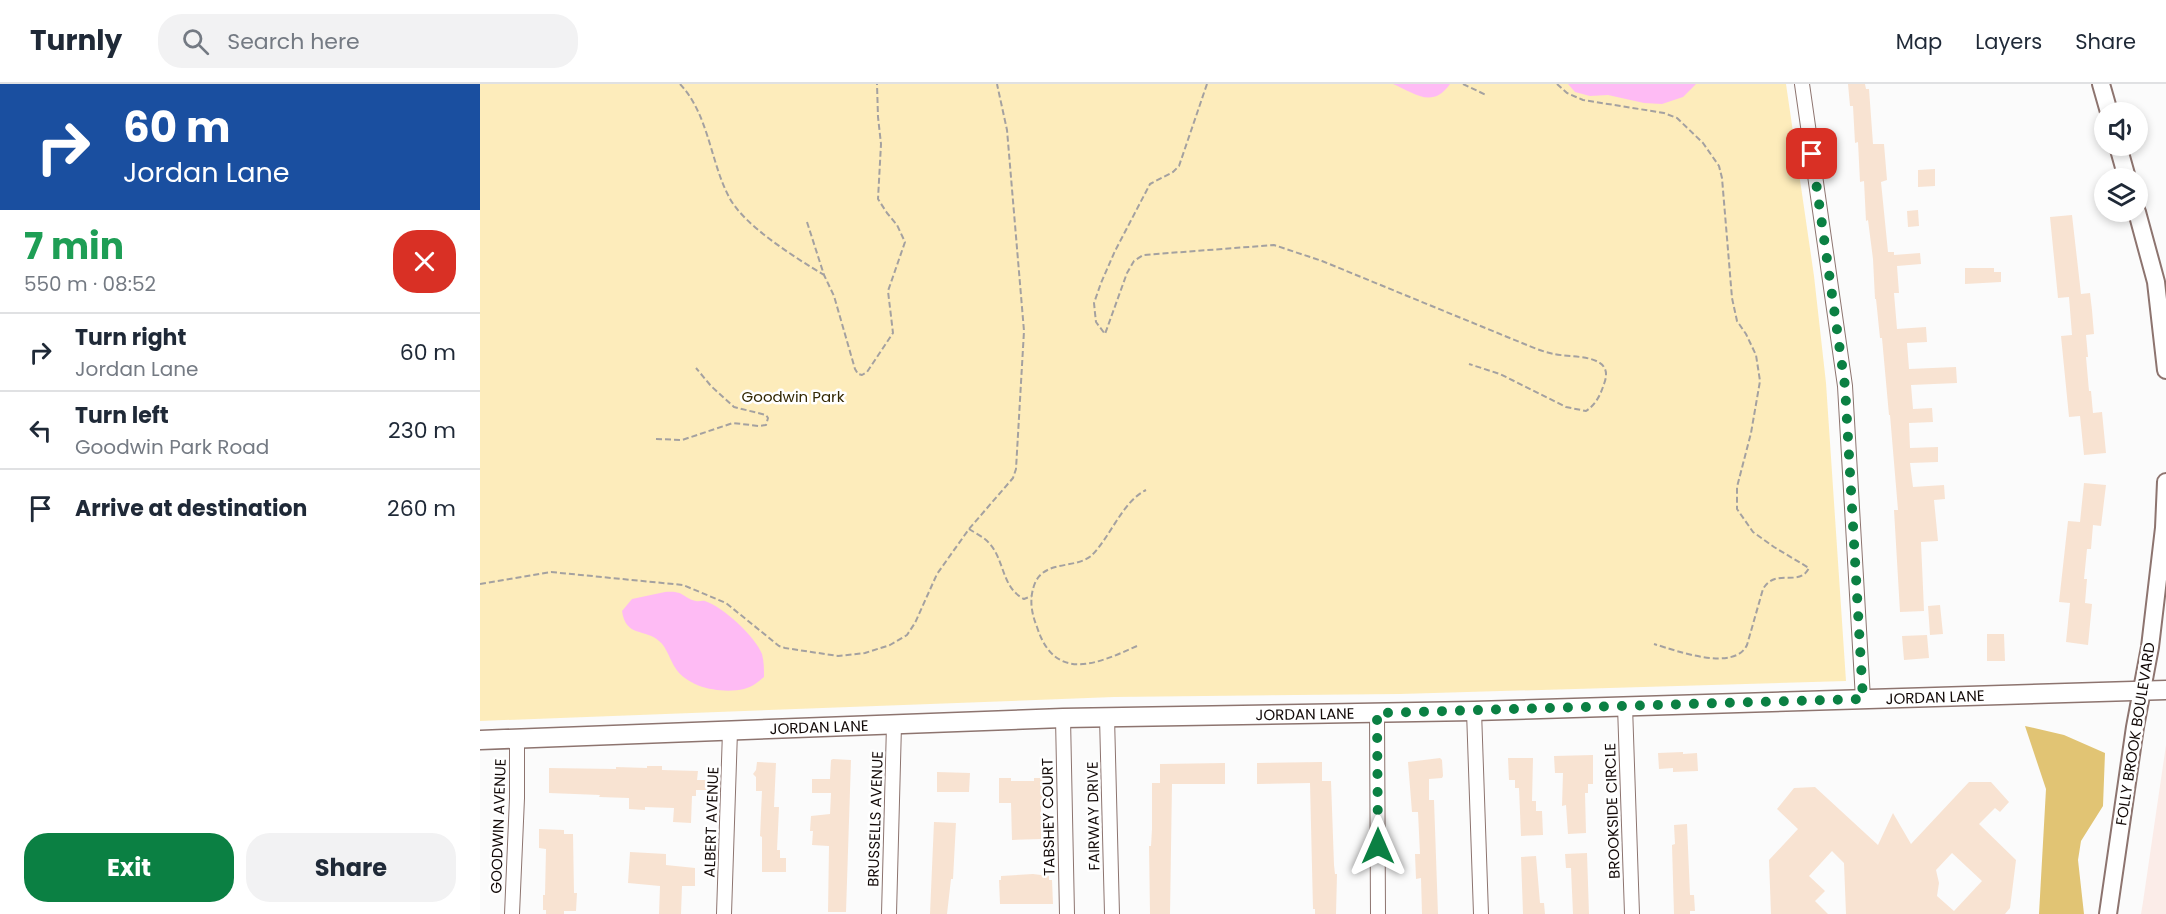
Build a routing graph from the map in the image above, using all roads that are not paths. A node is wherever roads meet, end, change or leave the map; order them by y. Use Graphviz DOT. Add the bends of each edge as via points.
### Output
graph roads {
  1 [pos="1802,84"];
  2 [pos="2101,84"];
  3 [pos="2106,102"];
  4 [pos="2140,222"];
  5 [pos="2166,369"];
  6 [pos="2166,482"];
  7 [pos="2166,690"];
  8 [pos="2142,691"];
  9 [pos="1863,699"];
  10 [pos="1625,706"];
  11 [pos="1474,711"];
  12 [pos="1377,713"];
  13 [pos="1107,717"];
  14 [pos="1063,718"];
  15 [pos="894,725"];
  16 [pos="730,730"];
  17 [pos="517,738"];
  18 [pos="480,740"];
  19 [pos="512,914"];
  20 [pos="724,914"];
  21 [pos="889,914"];
  22 [pos="1067,914"];
  23 [pos="1112,914"];
  24 [pos="1378,914"];
  25 [pos="1481,914"];
  26 [pos="1632,914"];
  27 [pos="2108,914"];
  1 -- 9 [label="street" via="1845,386"];
  2 -- 3 [label="street"];
  4 -- 5 [label="street" via="2156,282"];
  6 -- 8 [label="street, FOLLY BROOK BOULEVARD" via="2164,528"];
  7 -- 8 [label="main road, JORDAN LANE"];
  8 -- 9 [label="main road, JORDAN LANE"];
  8 -- 27 [label="street, FOLLY BROOK BOULEVARD"];
  9 -- 10 [label="main road, JORDAN LANE"];
  10 -- 11 [label="main road, JORDAN LANE"];
  10 -- 26 [label="street, BROOKSIDE CIRCLE"];
  11 -- 12 [label="main road, JORDAN LANE"];
  11 -- 25 [label="street"];
  12 -- 13 [label="main road, JORDAN LANE"];
  12 -- 24 [label="street"];
  13 -- 14 [label="main road, JORDAN LANE"];
  13 -- 23 [label="street, FAIRWAY DRIVE"];
  14 -- 15 [label="main road, JORDAN LANE"];
  14 -- 22 [label="street, TABSHEY COURT"];
  15 -- 16 [label="main road, JORDAN LANE"];
  15 -- 21 [label="street, BRUSSELLS AVENUE"];
  16 -- 17 [label="main road, JORDAN LANE"];
  16 -- 20 [label="street, ALBERT AVENUE"];
  17 -- 18 [label="main road, JORDAN LANE"];
  17 -- 19 [label="street, GOODWIN AVENUE"];
}
